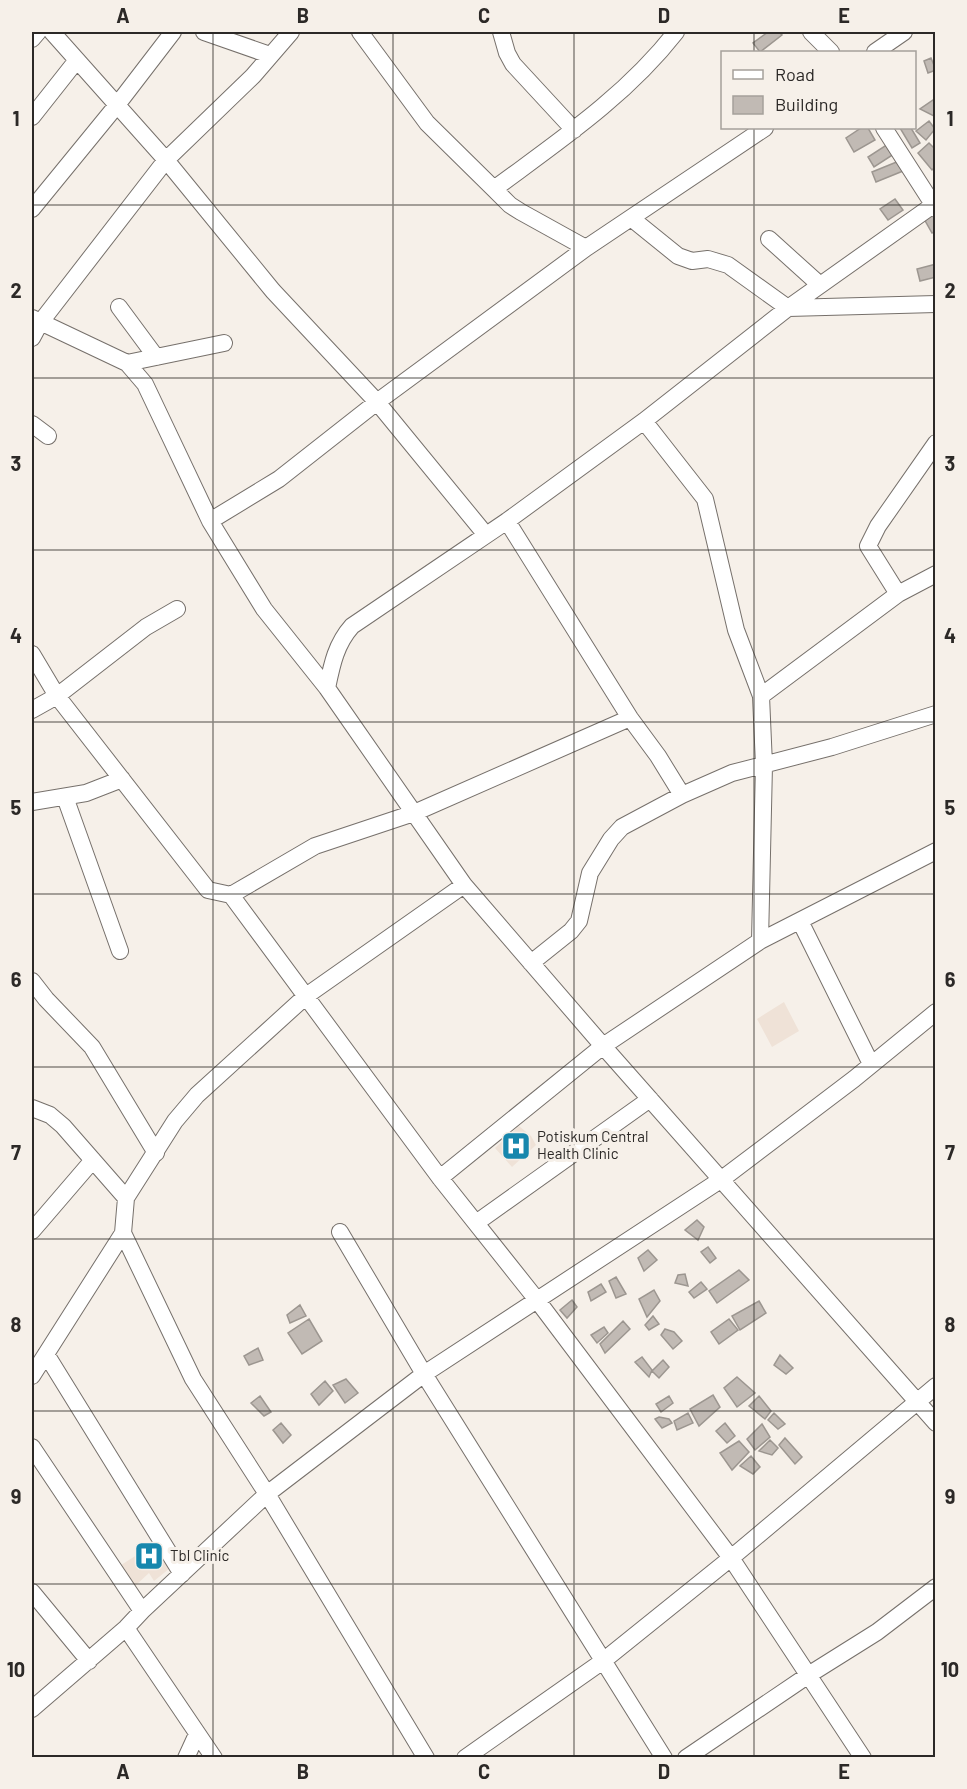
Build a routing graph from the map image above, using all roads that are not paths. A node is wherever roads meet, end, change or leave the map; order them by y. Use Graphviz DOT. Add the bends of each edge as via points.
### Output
graph roads {
  1 [pos="38,32"];
  2 [pos="51,32"];
  3 [pos="173,32"];
  4 [pos="204,32"];
  5 [pos="291,32"];
  6 [pos="360,32"];
  7 [pos="501,32"];
  8 [pos="676,32"];
  9 [pos="811,32"];
  10 [pos="903,32"];
  11 [pos="32,39"];
  12 [pos="830,51"];
  13 [pos="876,51"];
  14 [pos="270,55"];
  15 [pos="77,60"];
  16 [pos="117,105"];
  17 [pos="32,117"];
  18 [pos="764,129"];
  19 [pos="885,129"];
  20 [pos="574,130"];
  21 [pos="166,160"];
  22 [pos="494,189"];
  23 [pos="935,206"];
  24 [pos="32,209"];
  25 [pos="631,218"];
  26 [pos="769,239"];
  27 [pos="586,248"];
  28 [pos="820,285"];
  29 [pos="936,304"];
  30 [pos="119,308"];
  31 [pos="788,308"];
  32 [pos="34,326"];
  33 [pos="224,343"];
  34 [pos="156,357"];
  35 [pos="127,363"];
  36 [pos="377,402"];
  37 [pos="644,421"];
  38 [pos="32,424"];
  39 [pos="48,436"];
  40 [pos="936,443"];
  41 [pos="210,521"];
  42 [pos="507,521"];
  43 [pos="486,535"];
  44 [pos="936,574"];
  45 [pos="898,594"];
  46 [pos="177,609"];
  47 [pos="32,654"];
  48 [pos="327,688"];
  49 [pos="57,696"];
  50 [pos="761,696"];
  51 [pos="32,710"];
  52 [pos="936,714"];
  53 [pos="630,718"];
  54 [pos="764,765"];
  55 [pos="122,779"];
  56 [pos="682,795"];
  57 [pos="65,797"];
  58 [pos="32,802"];
  59 [pos="414,813"];
  60 [pos="936,851"];
  61 [pos="464,885"];
  62 [pos="231,895"];
  63 [pos="800,921"];
  64 [pos="760,941"];
  65 [pos="120,951"];
  66 [pos="531,963"];
  67 [pos="32,981"];
  68 [pos="306,996"];
  69 [pos="936,1012"];
  70 [pos="603,1046"];
  71 [pos="871,1064"];
  72 [pos="650,1099"];
  73 [pos="32,1109"];
  74 [pos="156,1153"];
  75 [pos="93,1160"];
  76 [pos="440,1178"];
  77 [pos="722,1179"];
  78 [pos="126,1198"];
  79 [pos="476,1223"];
  80 [pos="32,1231"];
  81 [pos="340,1232"];
  82 [pos="123,1233"];
  83 [pos="537,1300"];
  84 [pos="46,1354"];
  85 [pos="424,1374"];
  86 [pos="32,1376"];
  87 [pos="936,1386"];
  88 [pos="918,1403"];
  89 [pos="936,1423"];
  90 [pos="32,1447"];
  91 [pos="267,1494"];
  92 [pos="731,1558"];
  93 [pos="182,1574"];
  94 [pos="936,1587"];
  95 [pos="32,1592"];
  96 [pos="142,1611"];
  97 [pos="126,1628"];
  98 [pos="89,1661"];
  99 [pos="603,1661"];
  100 [pos="810,1674"];
  101 [pos="32,1709"];
  102 [pos="197,1734"];
  103 [pos="186,1758"];
  104 [pos="214,1758"];
  105 [pos="426,1758"];
  106 [pos="465,1758"];
  107 [pos="664,1758"];
  108 [pos="686,1758"];
  109 [pos="863,1758"];
  1 -- 11 [label="street"];
  2 -- 15 [label="street"];
  3 -- 16 [label="street"];
  4 -- 14 [label="street"];
  5 -- 14 [label="street"];
  6 -- 22 [label="street" via="427,123"];
  7 -- 20 [label="street" via="513,64"];
  8 -- 20 [label="street" via="615,98"];
  9 -- 12 [label="street"];
  10 -- 13 [label="street"];
  14 -- 21 [label="street"];
  15 -- 16 [label="street"];
  15 -- 17 [label="street"];
  16 -- 21 [label="street"];
  16 -- 24 [label="street"];
  18 -- 25 [label="street"];
  19 -- 23 [label="street"];
  20 -- 22 [label="street"];
  21 -- 32 [label="street"];
  21 -- 36 [label="street" via="273,291"];
  22 -- 27 [label="street" via="522,212"];
  23 -- 28 [label="street"];
  25 -- 27 [label="street"];
  25 -- 31 [label="street" via="678,256 728,265"];
  26 -- 28 [label="street"];
  27 -- 36 [label="street"];
  28 -- 31 [label="street"];
  29 -- 31 [label="street"];
  30 -- 34 [label="street"];
  31 -- 37 [label="street"];
  32 -- 35 [label="street"];
  33 -- 34 [label="street"];
  34 -- 35 [label="street"];
  35 -- 41 [label="street" via="145,384"];
  36 -- 41 [label="street" via="279,479"];
  36 -- 43 [label="street"];
  37 -- 42 [label="street"];
  37 -- 50 [label="street" via="705,499 736,630"];
  38 -- 39 [label="street"];
  40 -- 45 [label="street" via="868,546"];
  41 -- 48 [label="street" via="264,609"];
  42 -- 43 [label="street"];
  42 -- 53 [label="street"];
  43 -- 48 [label="street" via="352,626 333,656"];
  44 -- 45 [label="street"];
  45 -- 50 [label="street"];
  46 -- 49 [label="street" via="146,627"];
  47 -- 49 [label="street"];
  48 -- 59 [label="street"];
  49 -- 51 [label="street"];
  49 -- 55 [label="street"];
  50 -- 54 [label="street"];
  52 -- 54 [label="street"];
  53 -- 56 [label="street"];
  53 -- 59 [label="street"];
  54 -- 56 [label="street" via="732,773"];
  54 -- 64 [label="street"];
  55 -- 57 [label="street"];
  55 -- 62 [label="street" via="207,890"];
  56 -- 66 [label="street" via="622,827 611,839 590,873 579,921"];
  57 -- 58 [label="street"];
  57 -- 65 [label="street"];
  59 -- 61 [label="street"];
  59 -- 62 [label="street" via="315,846"];
  60 -- 63 [label="street"];
  61 -- 66 [label="street"];
  61 -- 68 [label="street"];
  62 -- 68 [label="street"];
  63 -- 64 [label="street"];
  63 -- 71 [label="street"];
  64 -- 70 [label="street"];
  66 -- 70 [label="street"];
  67 -- 74 [label="street" via="92,1047"];
  68 -- 74 [label="street" via="197,1095"];
  68 -- 76 [label="street"];
  69 -- 71 [label="street"];
  70 -- 72 [label="street"];
  70 -- 76 [label="street"];
  71 -- 77 [label="street"];
  72 -- 77 [label="street"];
  72 -- 79 [label="street"];
  73 -- 75 [label="street" via="50,1115"];
  74 -- 78 [label="street"];
  75 -- 78 [label="street"];
  75 -- 80 [label="street"];
  76 -- 79 [label="street"];
  77 -- 83 [label="street"];
  77 -- 88 [label="street"];
  78 -- 82 [label="street"];
  79 -- 83 [label="street"];
  81 -- 85 [label="street"];
  82 -- 84 [label="street"];
  82 -- 91 [label="street" via="193,1379"];
  83 -- 85 [label="street"];
  83 -- 92 [label="street"];
  84 -- 86 [label="street"];
  84 -- 93 [label="street"];
  85 -- 91 [label="street"];
  85 -- 99 [label="street"];
  87 -- 88 [label="street"];
  88 -- 89 [label="street"];
  88 -- 92 [label="street"];
  90 -- 96 [label="street"];
  91 -- 93 [label="street"];
  91 -- 105 [label="street"];
  92 -- 99 [label="street"];
  92 -- 100 [label="street"];
  93 -- 96 [label="street"];
  94 -- 100 [label="street" via="877,1632"];
  95 -- 98 [label="street"];
  96 -- 97 [label="street"];
  97 -- 98 [label="street"];
  97 -- 102 [label="street"];
  98 -- 101 [label="street"];
  99 -- 106 [label="street"];
  99 -- 107 [label="street"];
  100 -- 108 [label="street"];
  100 -- 109 [label="street"];
  102 -- 103 [label="street"];
  102 -- 104 [label="street"];
}
